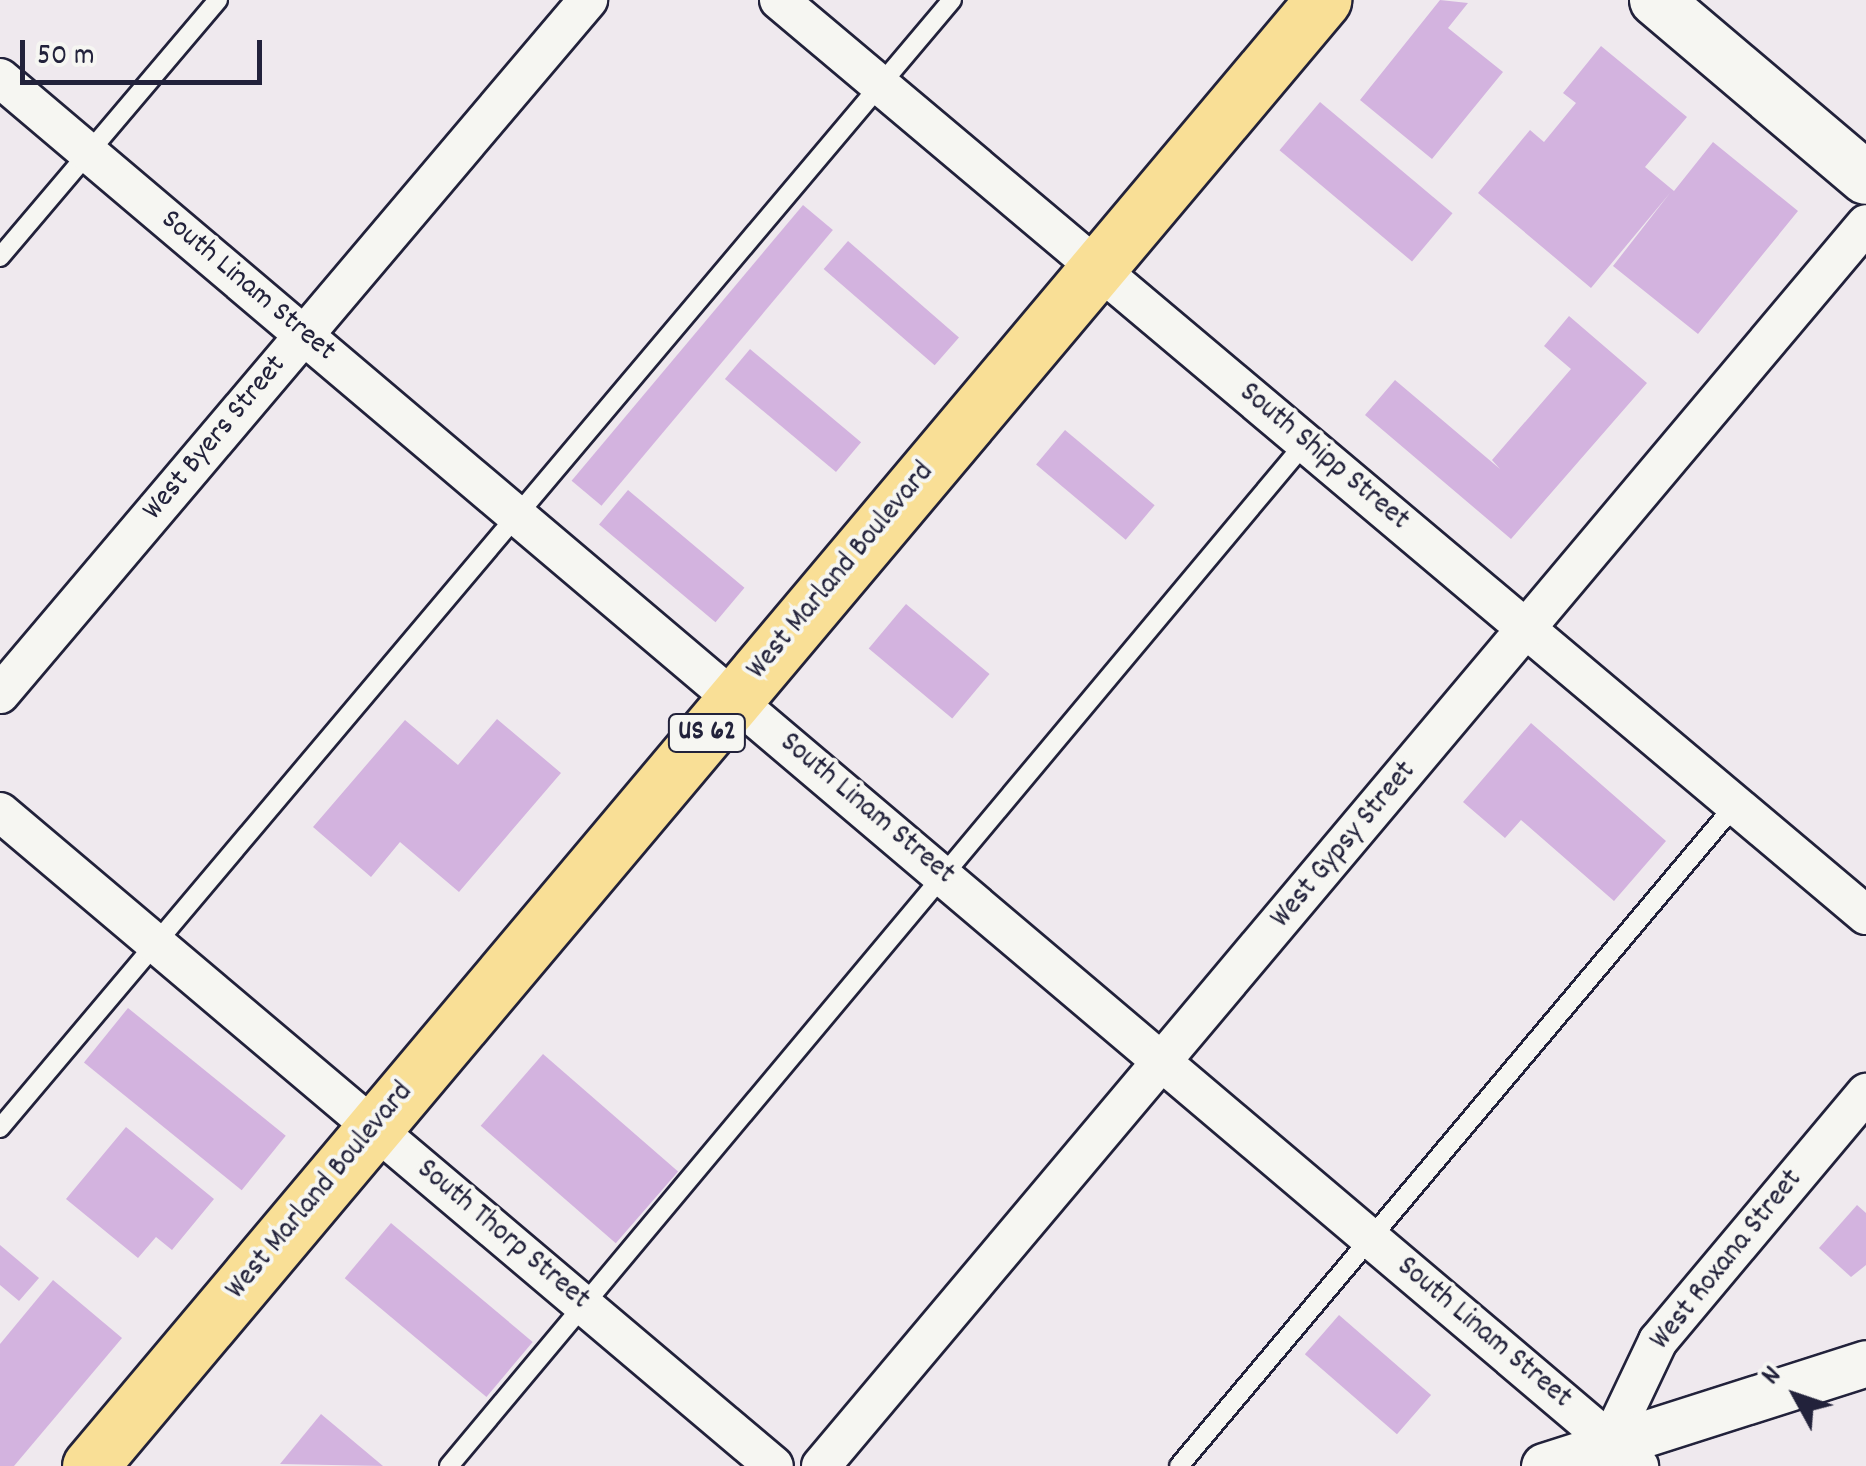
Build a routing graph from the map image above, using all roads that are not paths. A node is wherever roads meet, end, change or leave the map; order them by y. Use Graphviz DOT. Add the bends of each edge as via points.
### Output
graph roads {
  1 [pos="218,0"];
  2 [pos="588,0"];
  3 [pos="779,0"];
  4 [pos="952,0"];
  5 [pos="1324,0"];
  6 [pos="1656,0"];
  7 [pos="0,78"];
  8 [pos="880,84"];
  9 [pos="88,152"];
  10 [pos="1866,178"];
  11 [pos="1866,224"];
  12 [pos="0,258"];
  13 [pos="1098,268"];
  14 [pos="304,335"];
  15 [pos="1306,443"];
  16 [pos="517,515"];
  17 [pos="1528,630"];
  18 [pos="0,694"];
  19 [pos="735,700"];
  20 [pos="1735,806"];
  21 [pos="0,812"];
  22 [pos="942,875"];
  23 [pos="1866,916"];
  24 [pos="155,943"];
  25 [pos="1162,1062"];
  26 [pos="1866,1093"];
  27 [pos="0,1128"];
  28 [pos="374,1128"];
  29 [pos="1370,1238"];
  30 [pos="584,1305"];
  31 [pos="1866,1363"];
  32 [pos="1625,1454"];
  33 [pos="90,1466"];
  34 [pos="449,1466"];
  35 [pos="774,1466"];
  36 [pos="822,1466"];
  37 [pos="1179,1466"];
  38 [pos="1544,1466"];
  1 -- 9 [label="lane"];
  2 -- 14 [label="street, West Byers Street"];
  3 -- 8 [label="street, South Shipp Street"];
  4 -- 8 [label="lane"];
  5 -- 13 [label="highway, West Marland Boulevard / US 62"];
  6 -- 10 [label="main road"];
  7 -- 9 [label="street, South Linam Street"];
  8 -- 13 [label="street, South Shipp Street"];
  8 -- 16 [label="lane"];
  9 -- 12 [label="lane"];
  9 -- 14 [label="street, South Linam Street"];
  11 -- 17 [label="street, West Gypsy Street"];
  13 -- 15 [label="street, South Shipp Street"];
  13 -- 19 [label="highway, West Marland Boulevard / US 62"];
  14 -- 16 [label="street, South Linam Street"];
  14 -- 18 [label="street, West Byers Street"];
  15 -- 17 [label="street, South Shipp Street"];
  15 -- 22 [label="lane"];
  16 -- 19 [label="street, South Linam Street"];
  16 -- 24 [label="lane"];
  17 -- 20 [label="street, South Shipp Street"];
  17 -- 25 [label="street, West Gypsy Street"];
  19 -- 22 [label="street, South Linam Street"];
  19 -- 28 [label="highway, West Marland Boulevard / US 62"];
  20 -- 23 [label="street, South Shipp Street"];
  20 -- 29 [label="lane"];
  21 -- 24 [label="street, South Thorp Street"];
  22 -- 25 [label="street, South Linam Street"];
  22 -- 30 [label="lane"];
  24 -- 27 [label="lane"];
  24 -- 28 [label="street, South Thorp Street"];
  25 -- 29 [label="street, South Linam Street"];
  25 -- 36 [label="street, West Gypsy Street"];
  26 -- 32 [label="street, West Roxana Street" via="1658,1341"];
  28 -- 30 [label="street, South Thorp Street"];
  28 -- 33 [label="highway, West Marland Boulevard / US 62"];
  29 -- 32 [label="street, South Linam Street"];
  29 -- 37 [label="lane"];
  30 -- 34 [label="lane"];
  30 -- 35 [label="street, South Thorp Street"];
  31 -- 32 [label="street"];
  32 -- 38 [label="street"];
}
